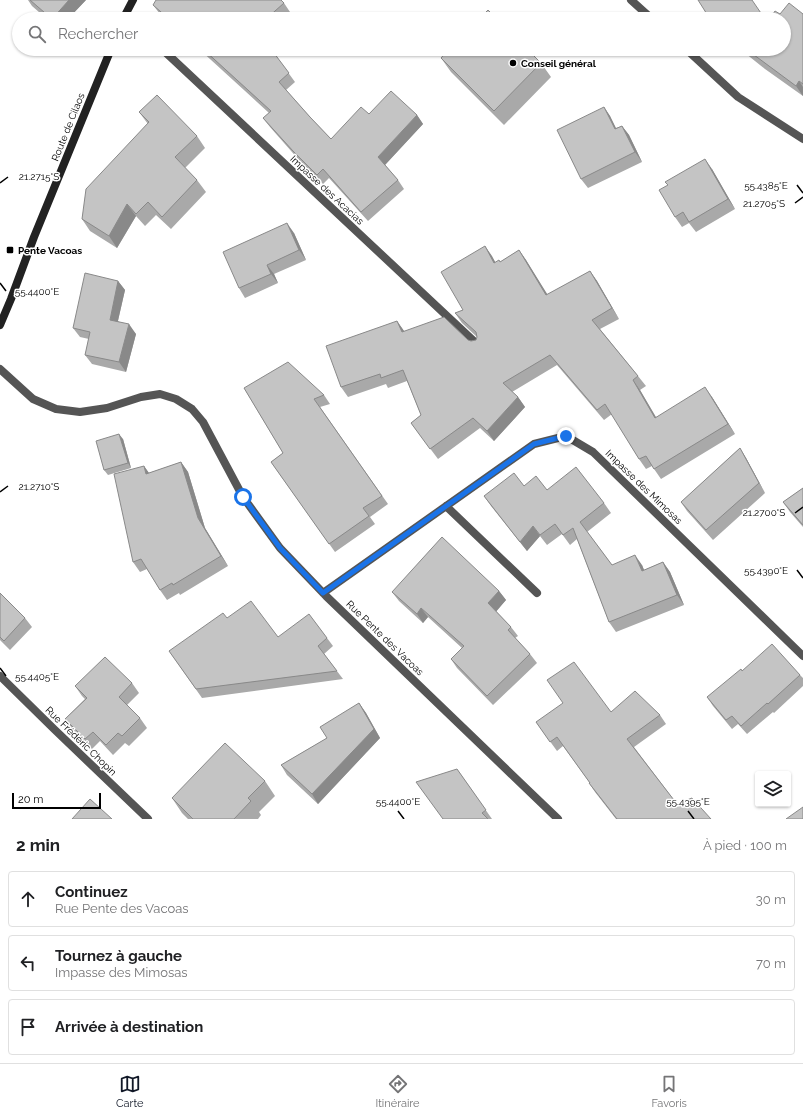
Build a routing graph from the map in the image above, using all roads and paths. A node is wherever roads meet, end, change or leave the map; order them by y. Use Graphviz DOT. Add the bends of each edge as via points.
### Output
graph roads {
  1 [pos="133,0"];
  2 [pos="631,0"];
  3 [pos="128,12"];
  4 [pos="644,12"];
  5 [pos="108,56"];
  6 [pos="169,56"];
  7 [pos="694,56"];
  8 [pos="803,139"];
  9 [pos="0,325"];
  10 [pos="479,346"];
  11 [pos="0,368"];
  12 [pos="446,506"];
  13 [pos="323,593"];
  14 [pos="538,593"];
  15 [pos="803,656"];
  16 [pos="0,676"];
  17 [pos="148,819"];
  18 [pos="558,819"];
  1 -- 3 [label="main road"];
  2 -- 4 [label="street"];
  5 -- 9 [label="main road, Route de Cilaos"];
  6 -- 10 [label="street, Impasse des Acacias"];
  7 -- 8 [label="street" via="738,97"];
  11 -- 13 [label="street, Rue Pente des Vacoas" via="33,399 56,409 80,412 107,408 160,394 176,399 192,409 203,422 243,497 280,548"];
  12 -- 13 [label="street, Impasse des Mimosas"];
  12 -- 14 [label="street"];
  12 -- 15 [label="street, Impasse des Mimosas" via="534,444 566,436 594,452"];
  13 -- 18 [label="street, Rue Pente des Vacoas"];
  16 -- 17 [label="street, Rue Frédéric Chopin"];
}
